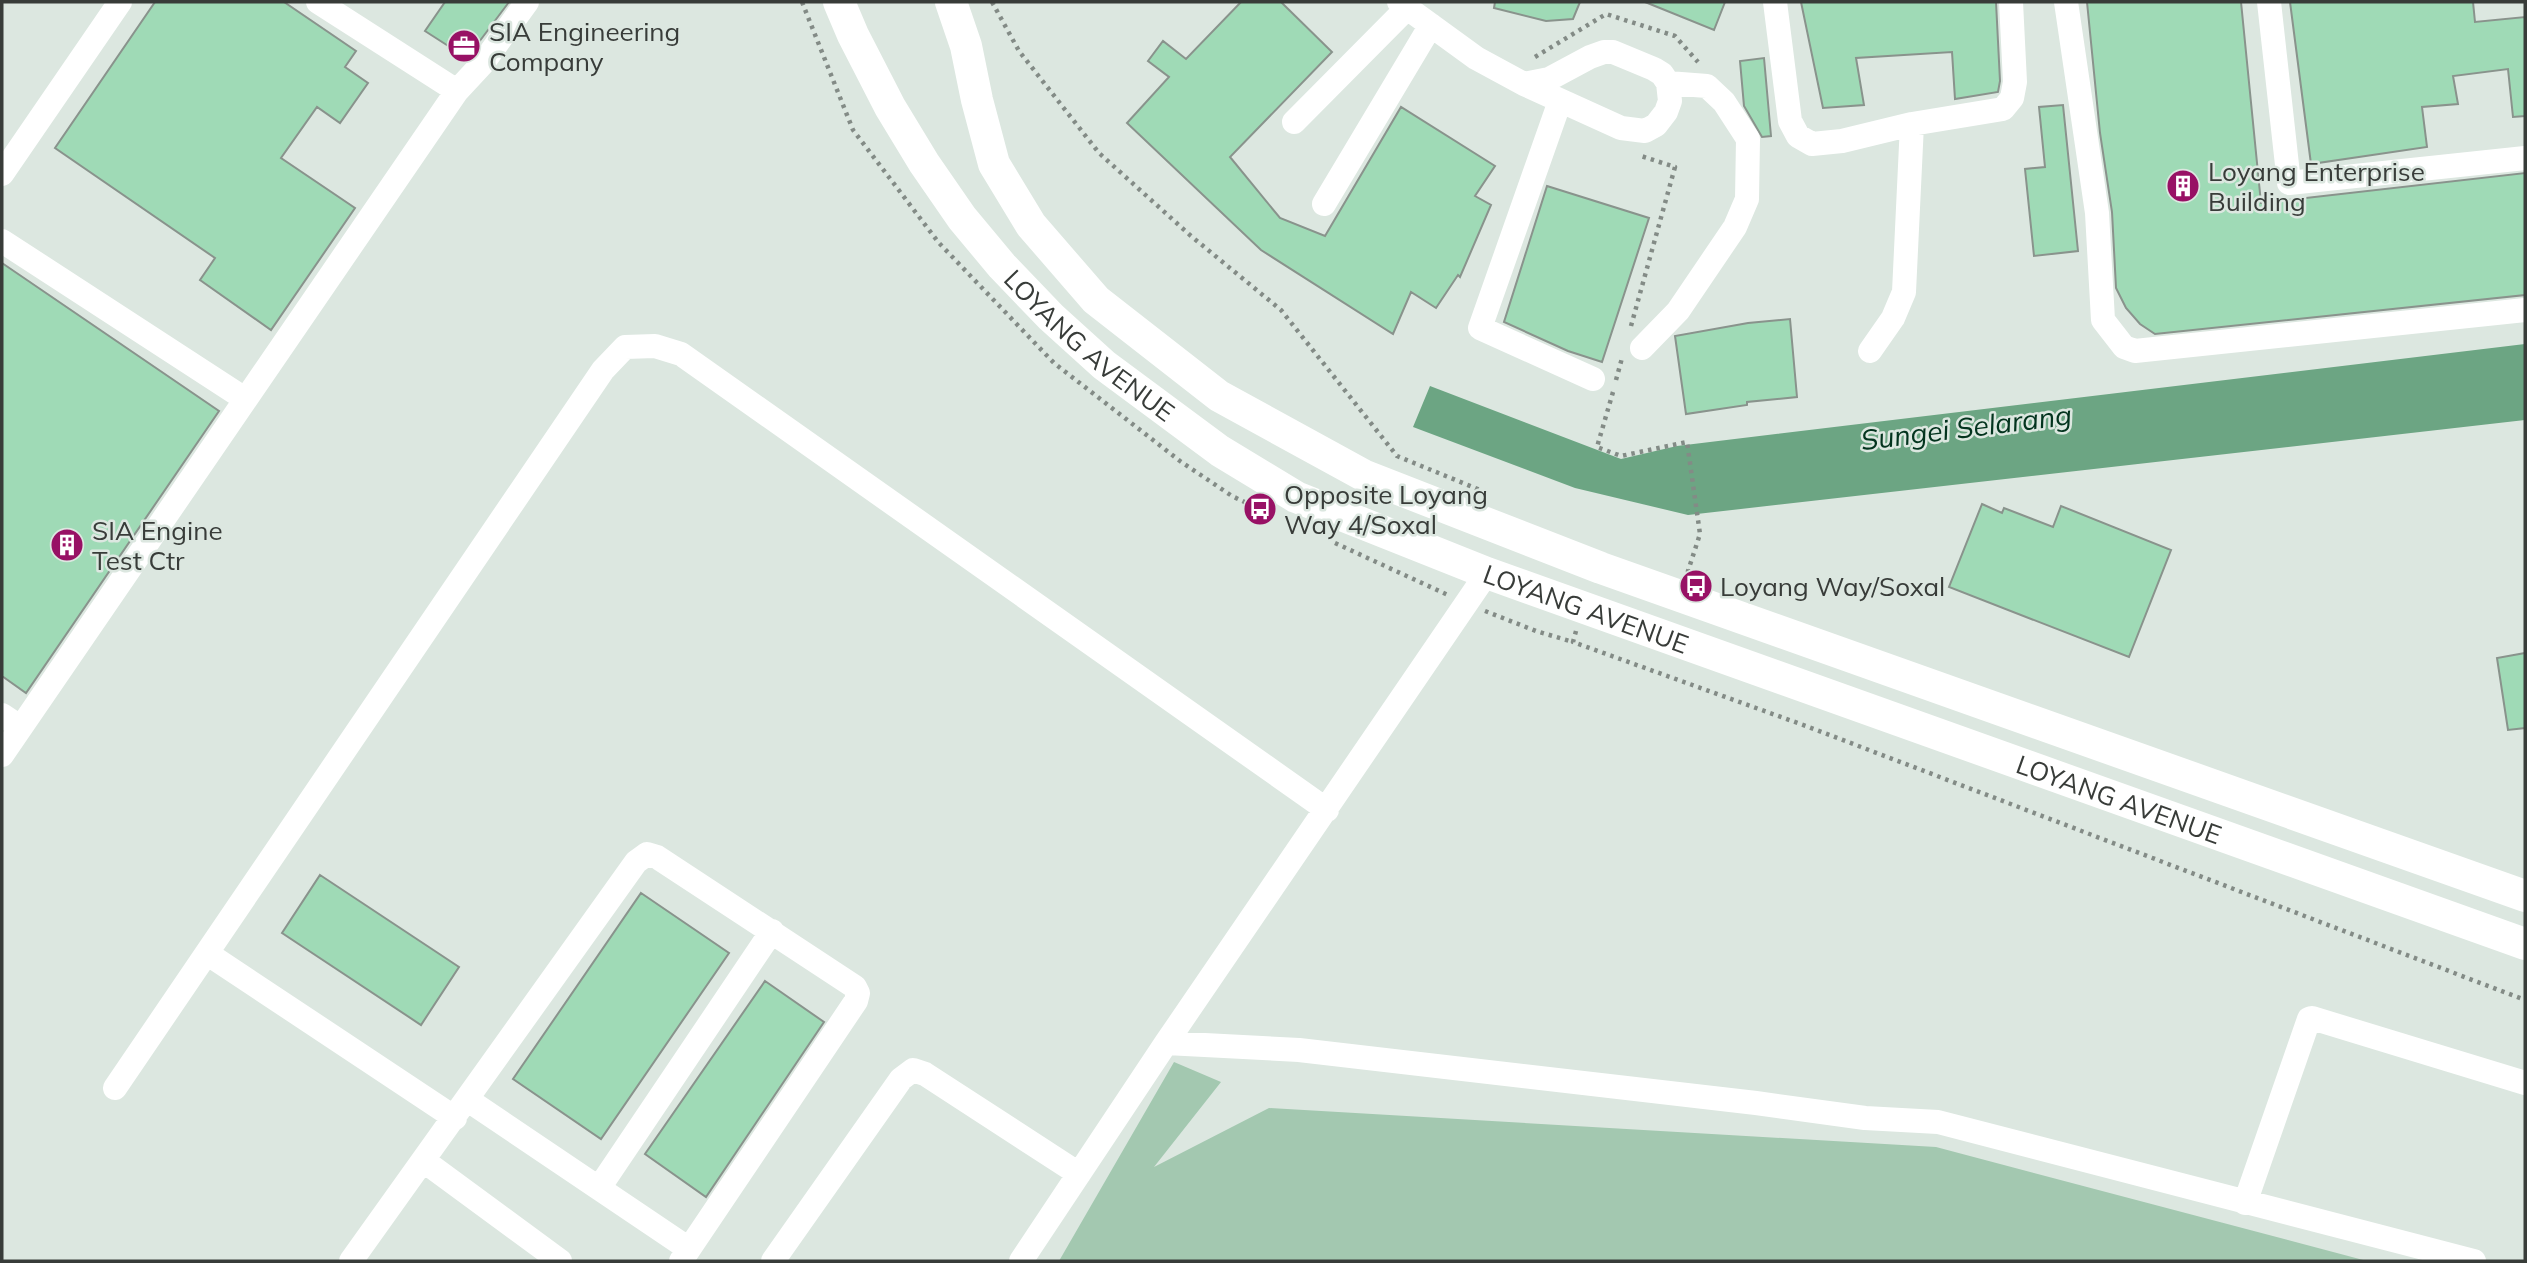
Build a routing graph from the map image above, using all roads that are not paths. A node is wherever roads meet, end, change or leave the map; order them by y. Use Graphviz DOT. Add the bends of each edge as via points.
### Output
graph roads {
  1 [pos="120,2"];
  2 [pos="318,2"];
  3 [pos="527,2"];
  4 [pos="839,2"];
  5 [pos="951,2"];
  6 [pos="1775,2"];
  7 [pos="2011,2"];
  8 [pos="2066,2"];
  9 [pos="2269,2"];
  10 [pos="1403,5"];
  11 [pos="1430,25"];
  12 [pos="1668,83"];
  13 [pos="1524,84"];
  14 [pos="457,91"];
  15 [pos="1560,101"];
  16 [pos="1294,122"];
  17 [pos="1912,124"];
  18 [pos="2525,158"];
  19 [pos="2,174"];
  20 [pos="1324,204"];
  21 [pos="2,241"];
  22 [pos="2525,310"];
  23 [pos="1632,343"];
  24 [pos="1870,351"];
  25 [pos="1593,379"];
  26 [pos="245,399"];
  27 [pos="1488,573"];
  28 [pos="11,721"];
  29 [pos="2,755"];
  30 [pos="1326,810"];
  31 [pos="2525,896"];
  32 [pos="772,931"];
  33 [pos="2525,944"];
  34 [pos="208,954"];
  35 [pos="1167,1043"];
  36 [pos="2525,1083"];
  37 [pos="115,1088"];
  38 [pos="461,1109"];
  39 [pos="424,1161"];
  40 [pos="1079,1174"];
  41 [pos="598,1188"];
  42 [pos="2245,1203"];
  43 [pos="685,1255"];
  44 [pos="351,1261"];
  45 [pos="560,1261"];
  46 [pos="773,1261"];
  47 [pos="1021,1261"];
  48 [pos="2474,1261"];
  1 -- 19 [label="street"];
  2 -- 14 [label="street"];
  3 -- 14 [label="street"];
  4 -- 27 [label="main road, LOYANG AVENUE" via="890,107 962,218 1051,317 1104,365 1220,452 1296,497"];
  5 -- 31 [label="main road, LOYANG AVENUE" via="994,163 1031,225 1096,300 1219,396 1365,476 1601,568"];
  6 -- 17 [label="street" via="1790,121 1798,136 1812,144 1832,142"];
  7 -- 17 [label="street" via="2012,98 2003,109"];
  8 -- 22 [label="street" via="2096,213 2103,320 2124,347 2134,351"];
  9 -- 18 [label="street" via="2289,183"];
  10 -- 11 [label="street"];
  10 -- 16 [label="street"];
  11 -- 13 [label="street"];
  11 -- 20 [label="street"];
  12 -- 13 [label="street" via="1654,69 1604,52 1549,79"];
  12 -- 15 [label="street" via="1666,112 1645,131 1620,128"];
  12 -- 23 [label="street" via="1707,86 1724,102 1748,139 1747,199 1735,227 1678,311"];
  13 -- 15 [label="street"];
  14 -- 26 [label="street"];
  15 -- 25 [label="street" via="1480,328"];
  17 -- 24 [label="street" via="1903,292 1894,318"];
  21 -- 26 [label="street"];
  26 -- 28 [label="street"];
  27 -- 30 [label="street"];
  27 -- 33 [label="main road, LOYANG AVENUE"];
  28 -- 29 [label="street"];
  30 -- 34 [label="street" via="681,354 655,346 625,347 603,370"];
  30 -- 35 [label="street"];
  32 -- 38 [label="street" via="657,857 640,857"];
  32 -- 41 [label="street"];
  32 -- 43 [label="street" via="855,988 858,996"];
  34 -- 37 [label="street"];
  34 -- 38 [label="street"];
  35 -- 40 [label="street"];
  35 -- 42 [label="street" via="1298,1050 1865,1118 1938,1122"];
  36 -- 42 [label="street" via="2312,1018"];
  38 -- 39 [label="street"];
  38 -- 41 [label="street"];
  39 -- 44 [label="street"];
  39 -- 45 [label="street"];
  40 -- 46 [label="street" via="913,1070 901,1079"];
  40 -- 47 [label="street"];
  41 -- 43 [label="street"];
  42 -- 48 [label="street"];
}
